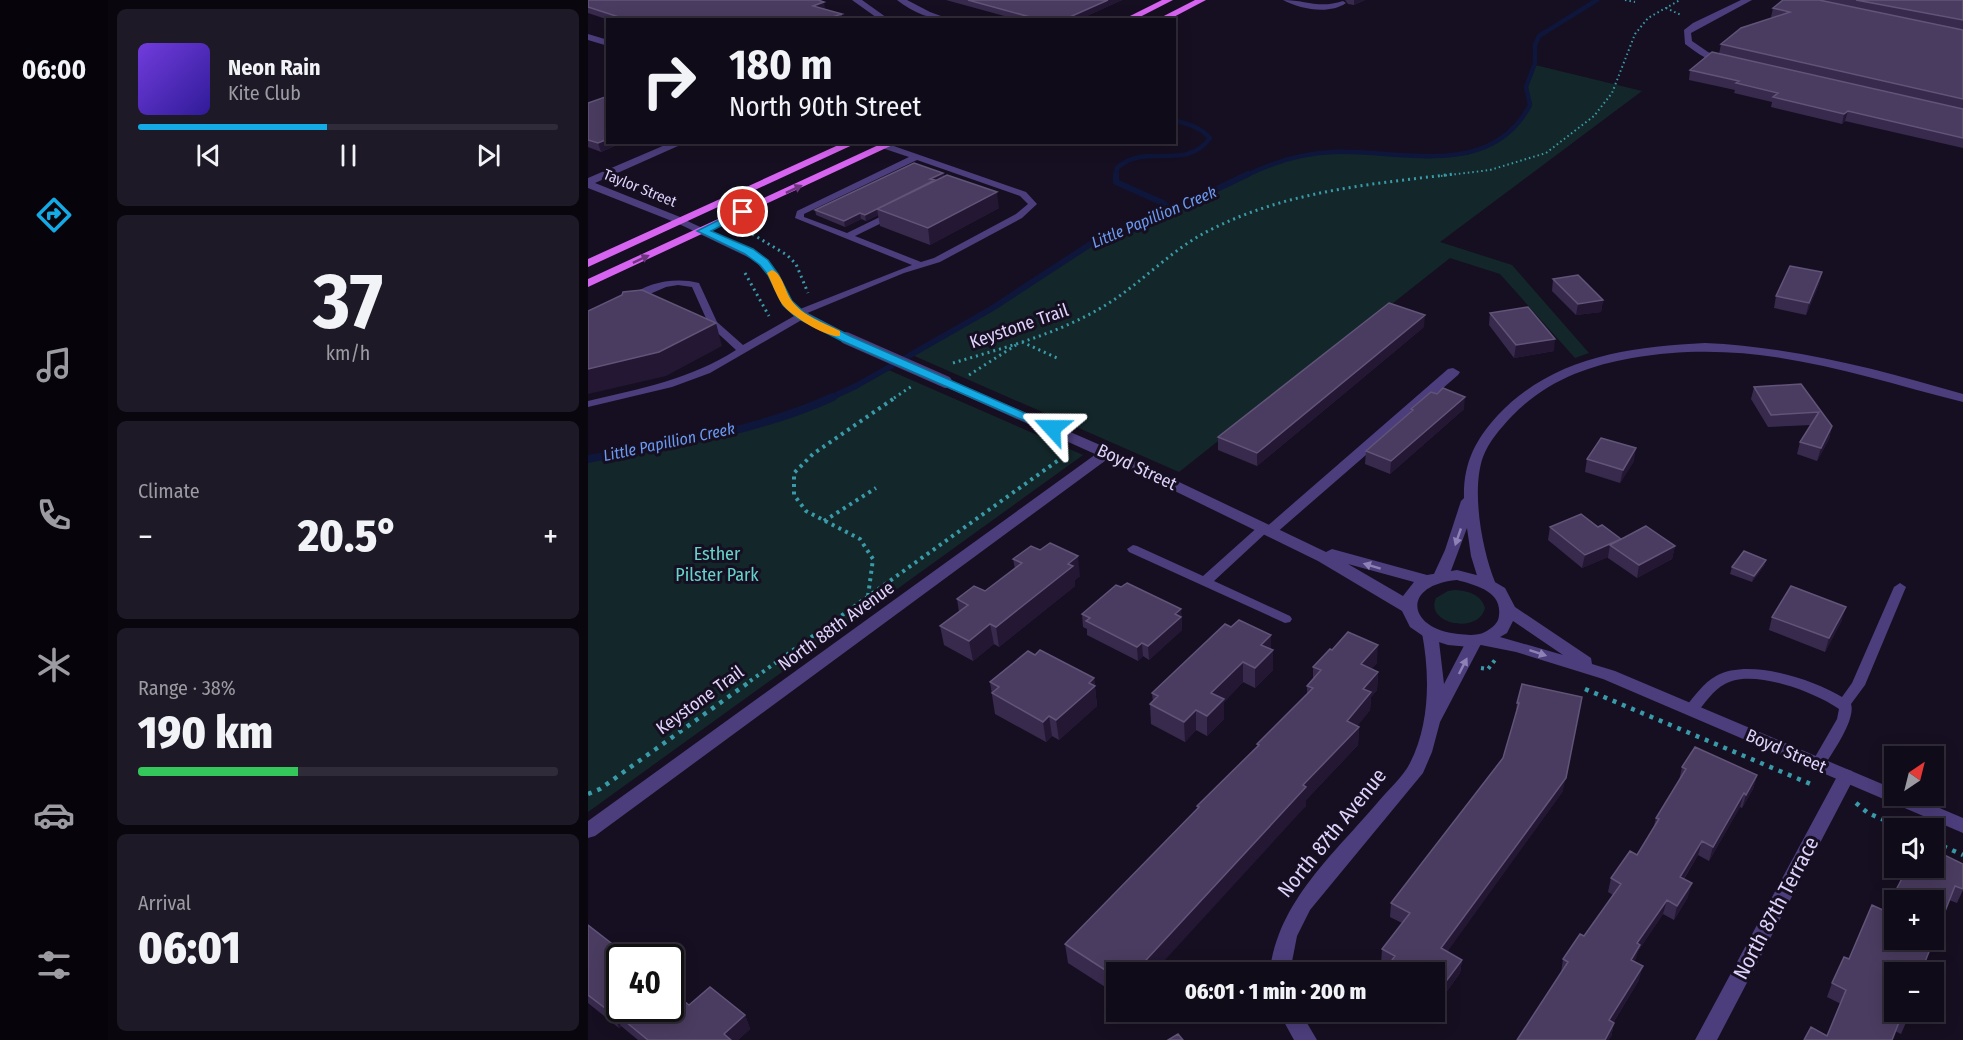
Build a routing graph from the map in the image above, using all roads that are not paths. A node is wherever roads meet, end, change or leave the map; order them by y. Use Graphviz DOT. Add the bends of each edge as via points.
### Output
graph roads {
  1 [pos="856,0"];
  2 [pos="901,0"];
  3 [pos="1169,0"];
  4 [pos="1202,0"];
  5 [pos="1286,0"];
  6 [pos="1322,0"];
  7 [pos="1748,0"];
  8 [pos="1343,3"];
  9 [pos="1334,8"];
  10 [pos="882,18"];
  11 [pos="941,18"];
  12 [pos="1130,18"];
  13 [pos="1164,18"];
  14 [pos="588,37"];
  15 [pos="606,42"];
  16 [pos="1738,64"];
  17 [pos="677,144"];
  18 [pos="850,144"];
  19 [pos="889,144"];
  20 [pos="916,157"];
  21 [pos="969,175"];
  22 [pos="959,180"];
  23 [pos="588,183"];
  24 [pos="897,211"];
  25 [pos="681,221"];
  26 [pos="702,231"];
  27 [pos="846,237"];
  28 [pos="588,263"];
  29 [pos="921,266"];
  30 [pos="588,283"];
  31 [pos="626,302"];
  32 [pos="800,315"];
  33 [pos="742,350"];
  34 [pos="1453,372"];
  35 [pos="1963,398"];
  36 [pos="588,404"];
  37 [pos="1108,452"];
  38 [pos="1470,496"];
  39 [pos="1267,529"];
  40 [pos="1300,544"];
  41 [pos="1133,549"];
  42 [pos="1435,578"];
  43 [pos="1204,582"];
  44 [pos="1488,582"];
  45 [pos="1900,587"];
  46 [pos="1409,608"];
  47 [pos="1510,611"];
  48 [pos="1286,619"];
  49 [pos="1430,633"];
  50 [pos="1478,640"];
  51 [pos="1609,675"];
  52 [pos="1843,705"];
  53 [pos="1691,710"];
  54 [pos="1431,728"];
  55 [pos="1818,764"];
  56 [pos="1841,785"];
  57 [pos="1963,826"];
  58 [pos="588,831"];
  59 [pos="1281,962"];
  60 [pos="1295,1022"];
  61 [pos="1306,1040"];
  62 [pos="1707,1040"];
  1 -- 10 [label="street"];
  2 -- 11 [label="street"];
  3 -- 12 [label="main road"];
  4 -- 13 [label="main road"];
  5 -- 9 [label="lane"];
  6 -- 9 [label="lane"];
  7 -- 16 [label="street" via="1691,28 1686,37 1705,54"];
  8 -- 9 [label="lane"];
  14 -- 15 [label="street"];
  17 -- 23 [label="street"];
  18 -- 25 [label="main road"];
  19 -- 20 [label="lane"];
  26 -- 19 [label="main road, one-way"];
  20 -- 21 [label="lane"];
  20 -- 27 [label="lane" via="800,213 799,218"];
  21 -- 22 [label="lane"];
  21 -- 29 [label="lane" via="1023,194 1033,204 1009,221"];
  23 -- 25 [label="street, Taylor Street"];
  24 -- 27 [label="lane"];
  25 -- 26 [label="street, Taylor Street"];
  25 -- 28 [label="main road"];
  30 -- 26 [label="main road, one-way"];
  26 -- 32 [label="street, Boyd Street" via="764,262 787,303"];
  27 -- 29 [label="lane"];
  29 -- 32 [label="lane"];
  31 -- 33 [label="lane" via="664,283 696,285 712,323"];
  32 -- 33 [label="lane"];
  32 -- 37 [label="street, Boyd Street, bridge" via="846,338 945,375"];
  33 -- 36 [label="lane" via="707,372"];
  34 -- 39 [label="street"];
  35 -- 38 [label="street" via="1790,353 1722,347 1648,350 1595,363 1541,384 1521,399 1482,443 1473,463"];
  37 -- 39 [label="street, Boyd Street"];
  37 -- 58 [label="street, North 88th Avenue"];
  38 -- 42 [label="street, one-way" via="1453,550"];
  38 -- 44 [label="street" via="1479,556"];
  39 -- 40 [label="street, Boyd Street"];
  39 -- 43 [label="lane"];
  42 -- 40 [label="street, Boyd Street, one-way" via="1381,569"];
  40 -- 46 [label="street, Boyd Street"];
  41 -- 43 [label="lane"];
  42 -- 44 [label="street, Boyd Street" via="1465,576"];
  42 -- 46 [label="street" via="1416,588 1409,598"];
  43 -- 48 [label="lane"];
  44 -- 47 [label="street, Boyd Street" via="1507,600"];
  45 -- 52 [label="lane" via="1858,685"];
  46 -- 49 [label="street, Boyd Street" via="1413,619"];
  47 -- 50 [label="street" via="1499,631"];
  47 -- 51 [label="street, Boyd Street" via="1557,645"];
  49 -- 50 [label="street, Boyd Street" via="1454,641"];
  49 -- 54 [label="street, North 87th Avenue" via="1436,687"];
  50 -- 51 [label="street, Boyd Street, one-way" via="1518,647"];
  54 -- 50 [label="street, North 87th Avenue, one-way"];
  51 -- 53 [label="street, Boyd Street"];
  52 -- 53 [label="lane" via="1834,697 1776,676 1749,674 1723,678"];
  52 -- 55 [label="lane" via="1844,719"];
  53 -- 55 [label="street, Boyd Street"];
  54 -- 59 [label="street, North 87th Avenue" via="1417,768 1303,904 1289,926"];
  55 -- 56 [label="street, Boyd Street"];
  56 -- 57 [label="street, Boyd Street"];
  56 -- 62 [label="street, North 87th Terrace"];
  60 -- 61 [label="street"];
}
